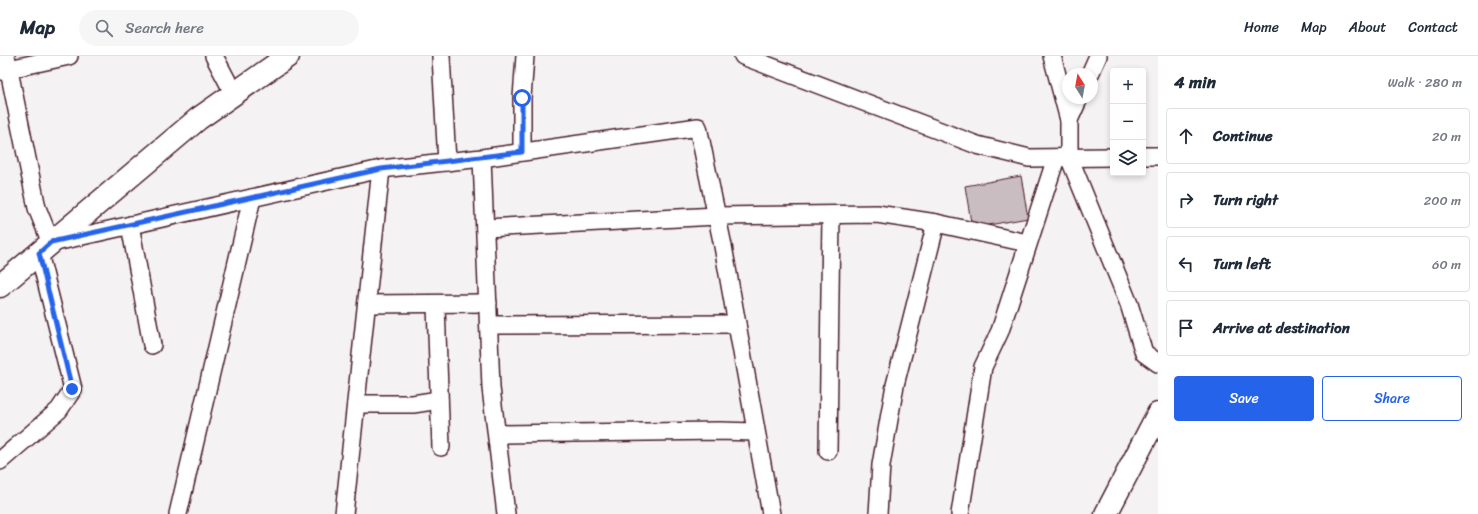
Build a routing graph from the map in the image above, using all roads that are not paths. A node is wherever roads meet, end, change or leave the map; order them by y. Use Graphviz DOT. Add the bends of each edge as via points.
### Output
graph roads {
  1 [pos="69,56"];
  2 [pos="214,56"];
  3 [pos="288,56"];
  4 [pos="441,56"];
  5 [pos="525,56"];
  6 [pos="1052,56"];
  7 [pos="1098,56"];
  8 [pos="753,58"];
  9 [pos="5,65"];
  10 [pos="1093,68"];
  11 [pos="234,94"];
  12 [pos="1076,104"];
  13 [pos="1069,120"];
  14 [pos="522,152"];
  15 [pos="1146,156"];
  16 [pos="1158,156"];
  17 [pos="1063,157"];
  18 [pos="1110,157"];
  19 [pos="482,158"];
  20 [pos="448,162"];
  21 [pos="381,169"];
  22 [pos="252,198"];
  23 [pos="831,214"];
  24 [pos="717,216"];
  25 [pos="936,223"];
  26 [pos="130,225"];
  27 [pos="485,228"];
  28 [pos="1027,243"];
  29 [pos="45,248"];
  30 [pos="0,286"];
  31 [pos="488,303"];
  32 [pos="366,304"];
  33 [pos="436,305"];
  34 [pos="736,324"];
  35 [pos="489,325"];
  36 [pos="152,345"];
  37 [pos="1158,363"];
  38 [pos="439,400"];
  39 [pos="356,404"];
  40 [pos="1158,414"];
  41 [pos="756,432"];
  42 [pos="497,434"];
  43 [pos="441,447"];
  44 [pos="828,451"];
  45 [pos="0,461"];
  46 [pos="178,514"];
  47 [pos="344,514"];
  48 [pos="506,514"];
  49 [pos="771,514"];
  50 [pos="878,514"];
  51 [pos="960,514"];
  52 [pos="1106,514"];
  1 -- 9 [label="street"];
  2 -- 11 [label="street"];
  3 -- 11 [label="street"];
  4 -- 20 [label="street"];
  5 -- 14 [label="street"];
  6 -- 13 [label="street"];
  7 -- 10 [label="street"];
  8 -- 17 [label="street" via="977,145 1029,158"];
  9 -- 29 [label="street"];
  11 -- 29 [label="street" via="198,119"];
  12 -- 13 [label="street"];
  13 -- 17 [label="street"];
  14 -- 19 [label="street"];
  14 -- 24 [label="street" via="698,127"];
  15 -- 16 [label="street"];
  17 -- 18 [label="street"];
  17 -- 28 [label="street"];
  17 -- 37 [label="street" via="1129,304 1144,353"];
  19 -- 20 [label="street"];
  19 -- 27 [label="street"];
  20 -- 21 [label="street"];
  21 -- 22 [label="street"];
  21 -- 32 [label="street"];
  22 -- 26 [label="street"];
  22 -- 46 [label="street"];
  23 -- 24 [label="street"];
  23 -- 25 [label="street" via="877,214"];
  23 -- 44 [label="street"];
  24 -- 27 [label="street"];
  24 -- 34 [label="street"];
  25 -- 28 [label="street"];
  25 -- 50 [label="street" via="895,385 881,464"];
  26 -- 29 [label="street"];
  26 -- 36 [label="street"];
  27 -- 31 [label="street"];
  28 -- 51 [label="street" via="1000,331 983,367"];
  29 -- 30 [label="street"];
  29 -- 45 [label="street" via="72,389 59,410"];
  31 -- 33 [label="street"];
  31 -- 35 [label="street"];
  32 -- 33 [label="street"];
  32 -- 39 [label="street"];
  33 -- 38 [label="street"];
  34 -- 35 [label="street"];
  34 -- 41 [label="street"];
  35 -- 42 [label="street"];
  38 -- 39 [label="street" via="413,404"];
  38 -- 43 [label="street"];
  39 -- 47 [label="street"];
  40 -- 52 [label="street"];
  41 -- 42 [label="street"];
  41 -- 49 [label="street"];
  42 -- 48 [label="street"];
}
